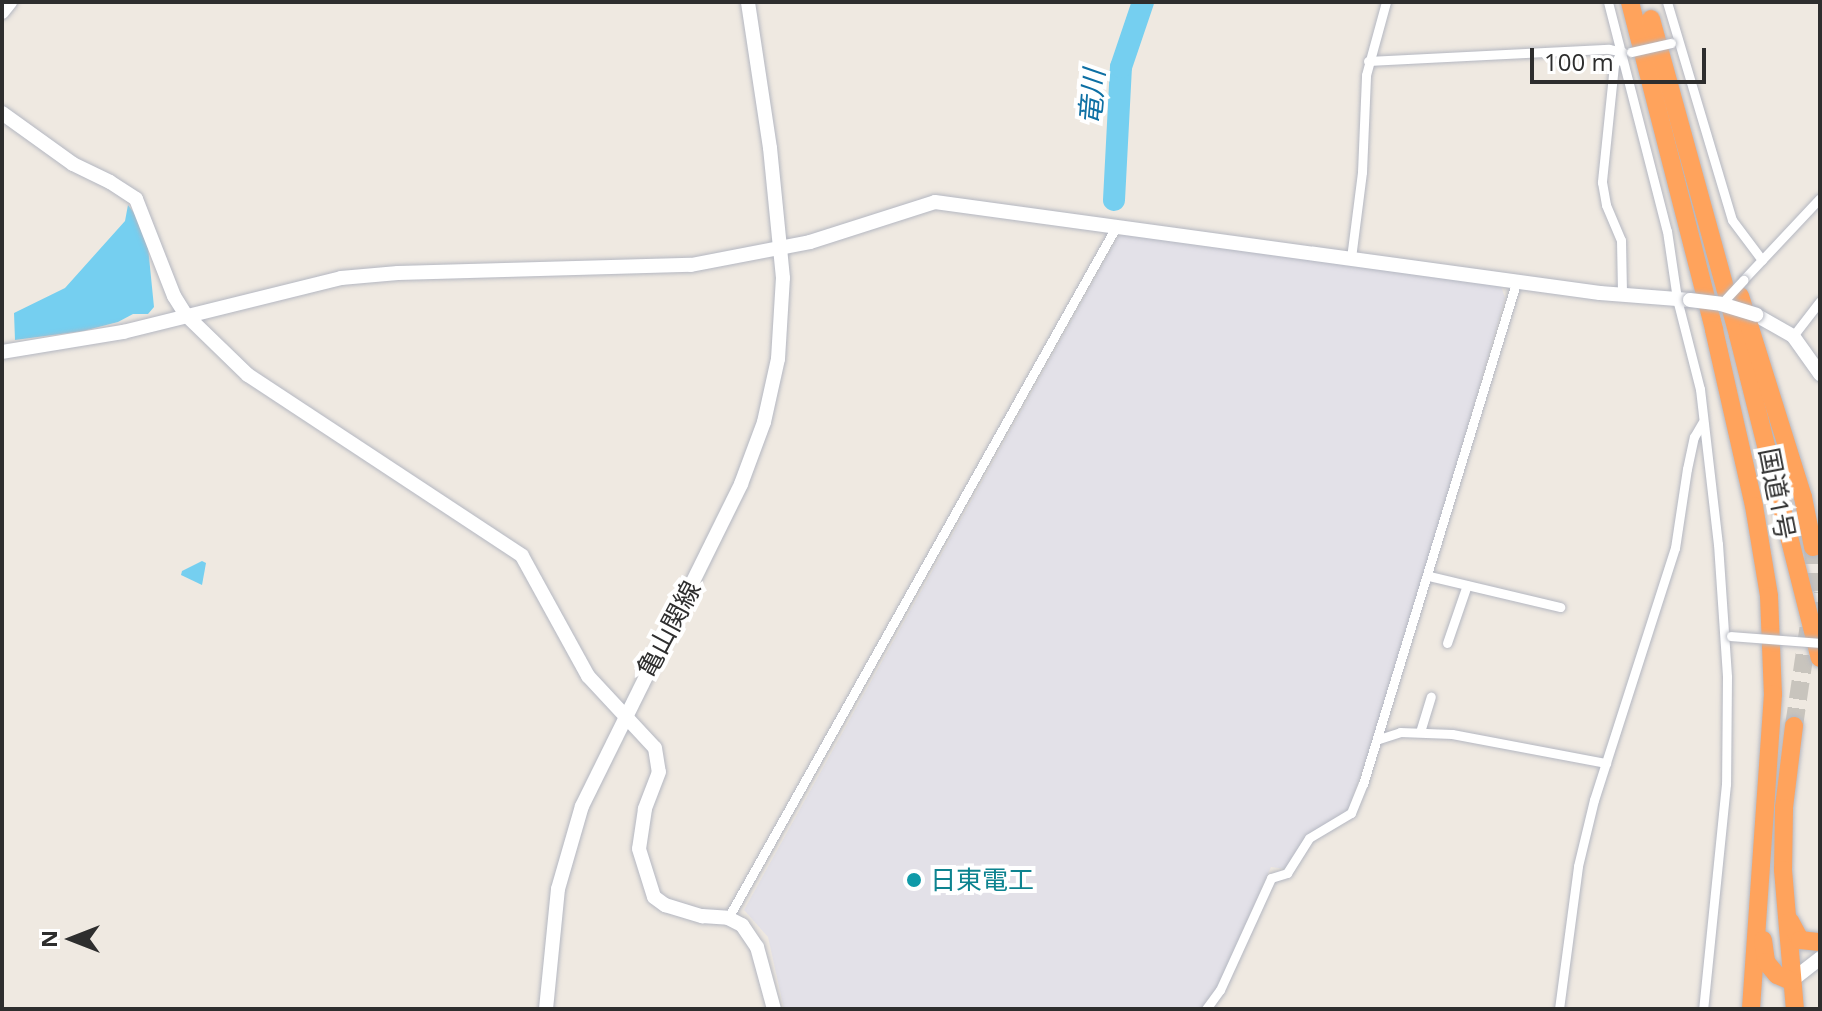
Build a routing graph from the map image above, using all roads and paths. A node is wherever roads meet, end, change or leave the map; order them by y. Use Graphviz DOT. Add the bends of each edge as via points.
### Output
graph roads {
  1 [pos="10,2"];
  2 [pos="748,2"];
  3 [pos="1386,2"];
  4 [pos="1608,2"];
  5 [pos="1630,2"];
  6 [pos="1667,2"];
  7 [pos="1649,11"];
  8 [pos="2,12"];
  9 [pos="1674,41"];
  10 [pos="1626,52"];
  11 [pos="1368,61"];
  12 [pos="1658,109"];
  13 [pos="2,113"];
  14 [pos="1820,198"];
  15 [pos="1117,225"];
  16 [pos="780,247"];
  17 [pos="1351,258"];
  18 [pos="1762,260"];
  19 [pos="1517,280"];
  20 [pos="1622,294"];
  21 [pos="1684,300"];
  22 [pos="1820,301"];
  23 [pos="1721,304"];
  24 [pos="186,315"];
  25 [pos="1793,336"];
  26 [pos="2,352"];
  27 [pos="1820,374"];
  28 [pos="1702,423"];
  29 [pos="1762,435"];
  30 [pos="1813,547"];
  31 [pos="1429,576"];
  32 [pos="1467,585"];
  33 [pos="1560,607"];
  34 [pos="1728,635"];
  35 [pos="1447,643"];
  36 [pos="1820,643"];
  37 [pos="1820,658"];
  38 [pos="1431,697"];
  39 [pos="625,714"];
  40 [pos="1794,726"];
  41 [pos="1420,732"];
  42 [pos="1379,739"];
  43 [pos="1606,763"];
  44 [pos="1768,785"];
  45 [pos="1783,835"];
  46 [pos="728,918"];
  47 [pos="1820,942"];
  48 [pos="1820,958"];
  49 [pos="1791,981"];
  50 [pos="546,1009"];
  51 [pos="774,1009"];
  52 [pos="1206,1009"];
  53 [pos="1559,1009"];
  54 [pos="1703,1009"];
  55 [pos="1751,1009"];
  56 [pos="1783,1009"];
  57 [pos="1795,1009"];
  1 -- 8 [label="street"];
  2 -- 16 [label="street, 亀山関線"];
  3 -- 11 [label="street"];
  4 -- 10 [label="street"];
  5 -- 12 [label="highway, 国道1号"];
  6 -- 9 [label="street"];
  7 -- 29 [label="highway"];
  7 -- 30 [label="highway, 国道1号" via="1796,471"];
  9 -- 10 [label="street, bridge"];
  9 -- 18 [label="street" via="1732,220"];
  10 -- 11 [label="street"];
  10 -- 20 [label="street" via="1614,65 1602,182 1621,240"];
  10 -- 21 [label="street"];
  11 -- 17 [label="street"];
  12 -- 29 [label="highway"];
  12 -- 44 [label="highway, 国道1号" via="1714,330 1765,566 1773,661"];
  13 -- 24 [label="street" via="73,164 136,199"];
  14 -- 18 [label="street"];
  15 -- 16 [label="street" via="935,202"];
  15 -- 17 [label="street"];
  15 -- 46 [label="street"];
  16 -- 24 [label="street" via="691,265 341,278"];
  16 -- 39 [label="street, 亀山関線" via="780,344 764,422 741,484"];
  17 -- 19 [label="street"];
  18 -- 23 [label="street, bridge"];
  19 -- 20 [label="street"];
  19 -- 31 [label="street"];
  20 -- 21 [label="street"];
  21 -- 23 [label="street, bridge"];
  21 -- 28 [label="street"];
  22 -- 25 [label="street"];
  23 -- 25 [label="street, bridge" via="1756,315"];
  24 -- 26 [label="street" via="71,343"];
  24 -- 39 [label="street" via="248,375 522,556 588,676"];
  25 -- 27 [label="street"];
  28 -- 34 [label="street"];
  28 -- 43 [label="street" via="1687,469 1675,548"];
  29 -- 37 [label="highway"];
  31 -- 32 [label="street"];
  31 -- 42 [label="street"];
  32 -- 33 [label="street"];
  32 -- 35 [label="street"];
  34 -- 36 [label="street, bridge"];
  34 -- 54 [label="street" via="1726,784"];
  38 -- 41 [label="street"];
  39 -- 46 [label="street" via="655,748 658,759 657,785 639,834 641,863 654,897 702,916"];
  39 -- 50 [label="street, 亀山関線" via="582,806 565,861 554,914"];
  40 -- 45 [label="highway"];
  41 -- 42 [label="street"];
  41 -- 43 [label="street"];
  42 -- 52 [label="street" via="1351,813 1309,838 1287,873 1271,878 1220,990"];
  43 -- 53 [label="street" via="1578,866"];
  44 -- 49 [label="highway" via="1764,958 1777,975"];
  44 -- 55 [label="highway, 国道1号"];
  45 -- 47 [label="highway" via="1791,927 1800,940"];
  45 -- 49 [label="highway"];
  46 -- 51 [label="street" via="742,925 757,947"];
  48 -- 49 [label="street"];
  49 -- 56 [label="highway"];
  49 -- 57 [label="highway"];
}
